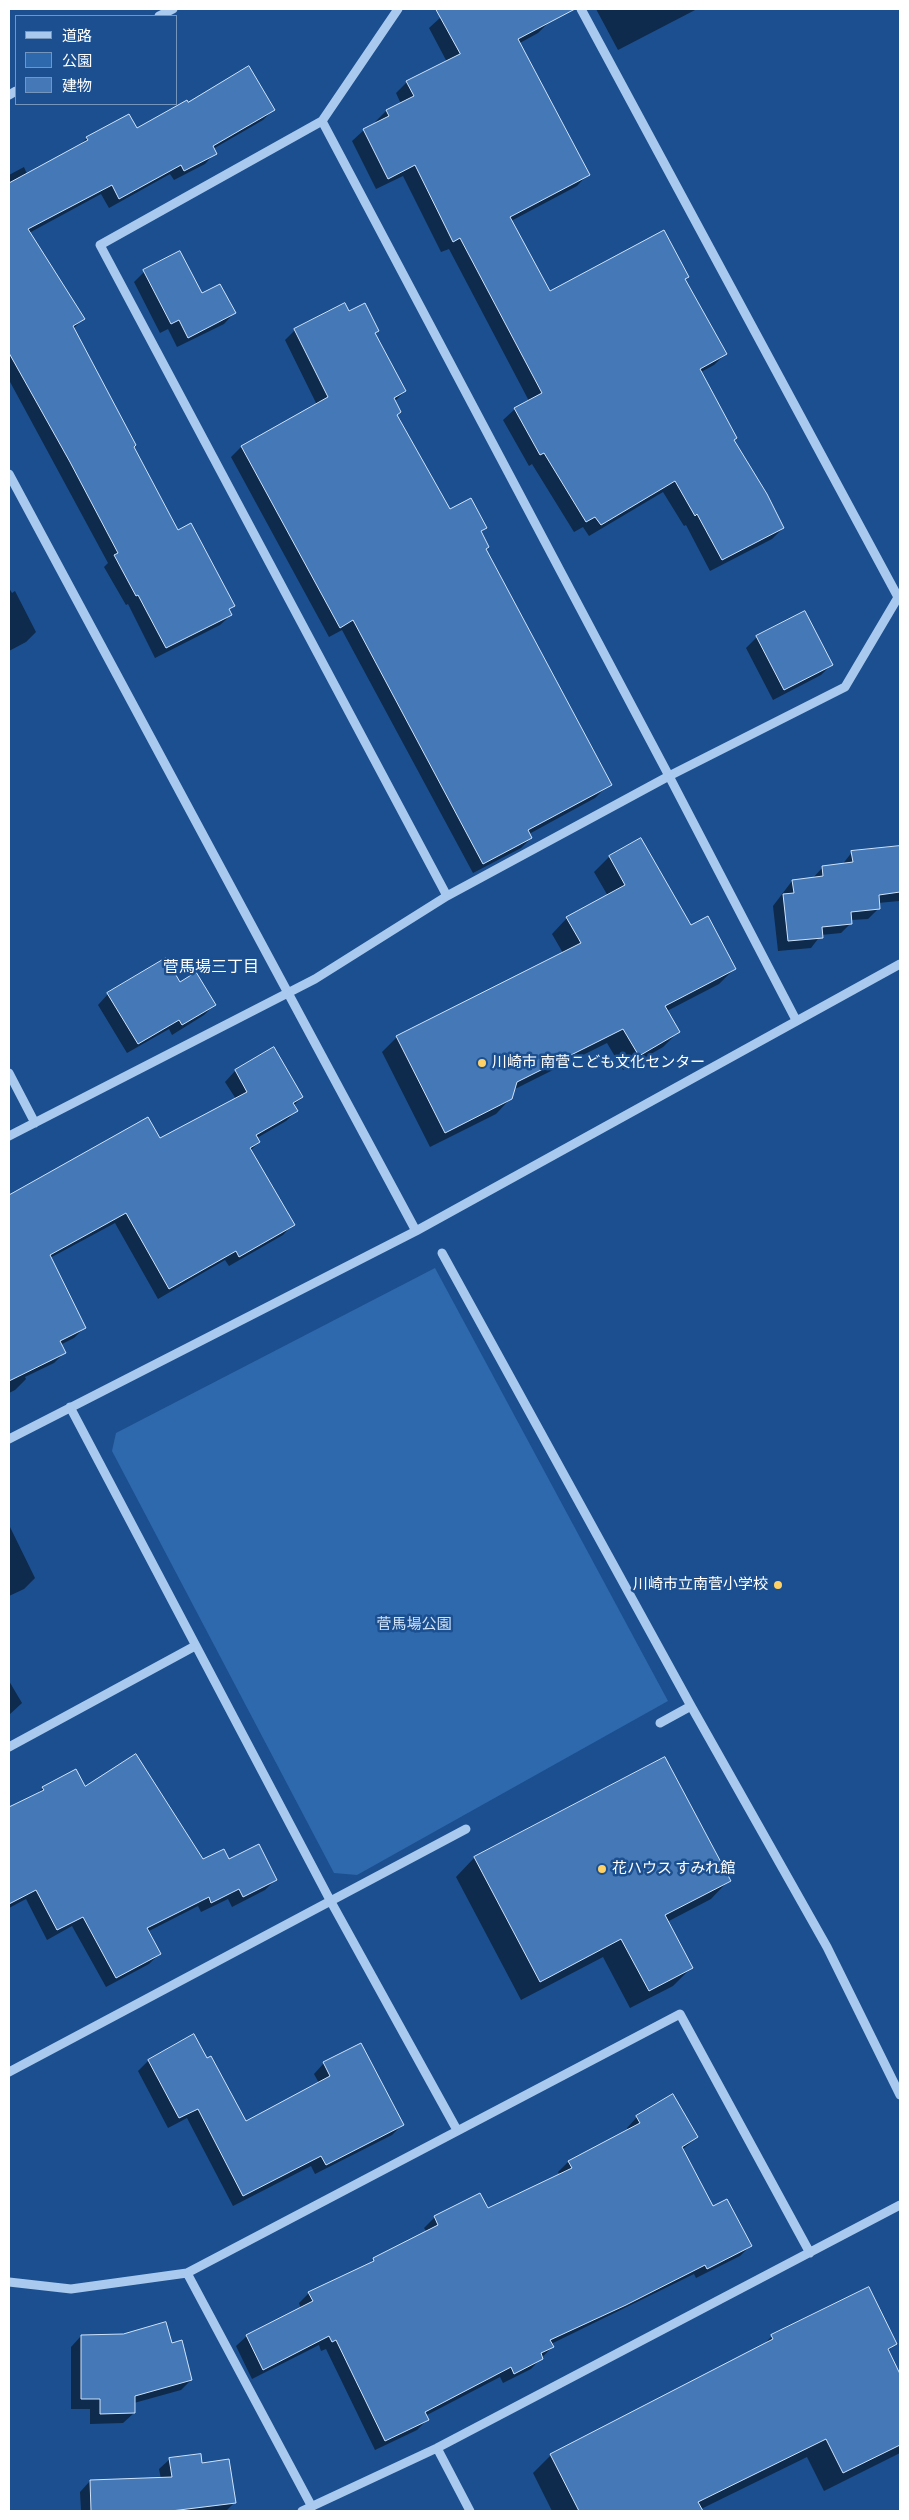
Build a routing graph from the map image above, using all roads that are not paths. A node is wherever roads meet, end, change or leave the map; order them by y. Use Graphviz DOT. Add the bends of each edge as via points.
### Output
graph roads {
  1 [pos="173,9"];
  2 [pos="398,9"];
  3 [pos="581,9"];
  4 [pos="161,15"];
  5 [pos="322,121"];
  6 [pos="9,474"];
  7 [pos="899,596"];
  8 [pos="669,776"];
  9 [pos="448,896"];
  10 [pos="900,964"];
  11 [pos="288,992"];
  12 [pos="796,1020"];
  13 [pos="9,1073"];
  14 [pos="35,1123"];
  15 [pos="9,1136"];
  16 [pos="416,1232"];
  17 [pos="442,1253"];
  18 [pos="70,1407"];
  19 [pos="9,1439"];
  20 [pos="195,1646"];
  21 [pos="690,1706"];
  22 [pos="660,1723"];
  23 [pos="9,1747"];
  24 [pos="466,1828"];
  25 [pos="330,1900"];
  26 [pos="9,2072"];
  27 [pos="900,2095"];
  28 [pos="457,2130"];
  29 [pos="900,2205"];
  30 [pos="810,2252"];
  31 [pos="187,2273"];
  32 [pos="9,2282"];
  33 [pos="436,2448"];
  34 [pos="312,2507"];
  35 [pos="302,2511"];
  36 [pos="470,2511"];
  1 -- 4 [label="street"];
  2 -- 5 [label="street"];
  3 -- 7 [label="street"];
  5 -- 8 [label="street"];
  5 -- 9 [label="street" via="100,245"];
  6 -- 11 [label="street"];
  7 -- 8 [label="street" via="845,687"];
  8 -- 9 [label="street"];
  8 -- 12 [label="street"];
  9 -- 11 [label="street"];
  10 -- 12 [label="street"];
  11 -- 14 [label="street"];
  11 -- 16 [label="street"];
  12 -- 16 [label="street"];
  13 -- 14 [label="street"];
  14 -- 15 [label="street"];
  16 -- 18 [label="street"];
  17 -- 21 [label="street"];
  18 -- 19 [label="street"];
  18 -- 20 [label="street"];
  20 -- 23 [label="street"];
  20 -- 25 [label="street"];
  21 -- 22 [label="street"];
  21 -- 27 [label="street" via="827,1947"];
  24 -- 25 [label="street"];
  25 -- 26 [label="street"];
  25 -- 28 [label="street"];
  28 -- 30 [label="street" via="680,2014"];
  28 -- 31 [label="street"];
  29 -- 30 [label="street"];
  30 -- 33 [label="street"];
  31 -- 32 [label="street" via="71,2289"];
  31 -- 34 [label="street"];
  33 -- 34 [label="street"];
  33 -- 36 [label="street"];
  34 -- 35 [label="street"];
}
